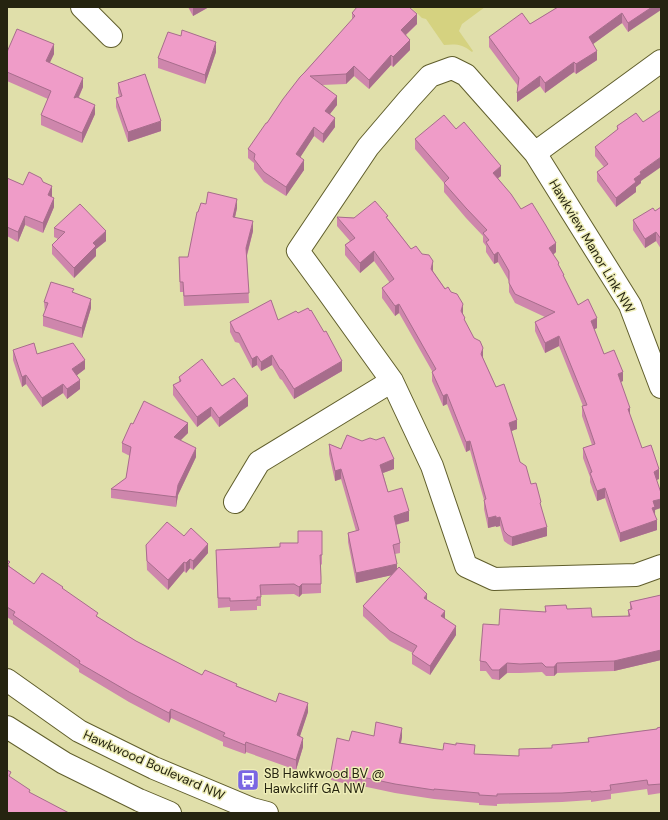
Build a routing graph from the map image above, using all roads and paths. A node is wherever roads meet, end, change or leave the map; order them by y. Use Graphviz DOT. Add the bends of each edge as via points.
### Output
graph roads {
  1 [pos="82,7"];
  2 [pos="111,36"];
  3 [pos="661,61"];
  4 [pos="535,153"];
  5 [pos="392,381"];
  6 [pos="661,387"];
  7 [pos="235,502"];
  8 [pos="661,566"];
  9 [pos="7,680"];
  10 [pos="7,727"];
  11 [pos="170,813"];
  12 [pos="267,813"];
  1 -- 2 [label="street"];
  3 -- 4 [label="street"];
  4 -- 5 [label="street, Hawkview Manor Link NW" via="466,74 452,68 430,76 368,147 298,251"];
  4 -- 6 [label="street, Hawkview Manor Link NW" via="630,305"];
  5 -- 7 [label="street" via="259,462"];
  5 -- 8 [label="street" via="432,466 466,566 494,579 636,575"];
  9 -- 12 [label="street, Hawkwood Boulevard NW" via="80,731 154,768"];
  10 -- 11 [label="street" via="64,763"];
}
